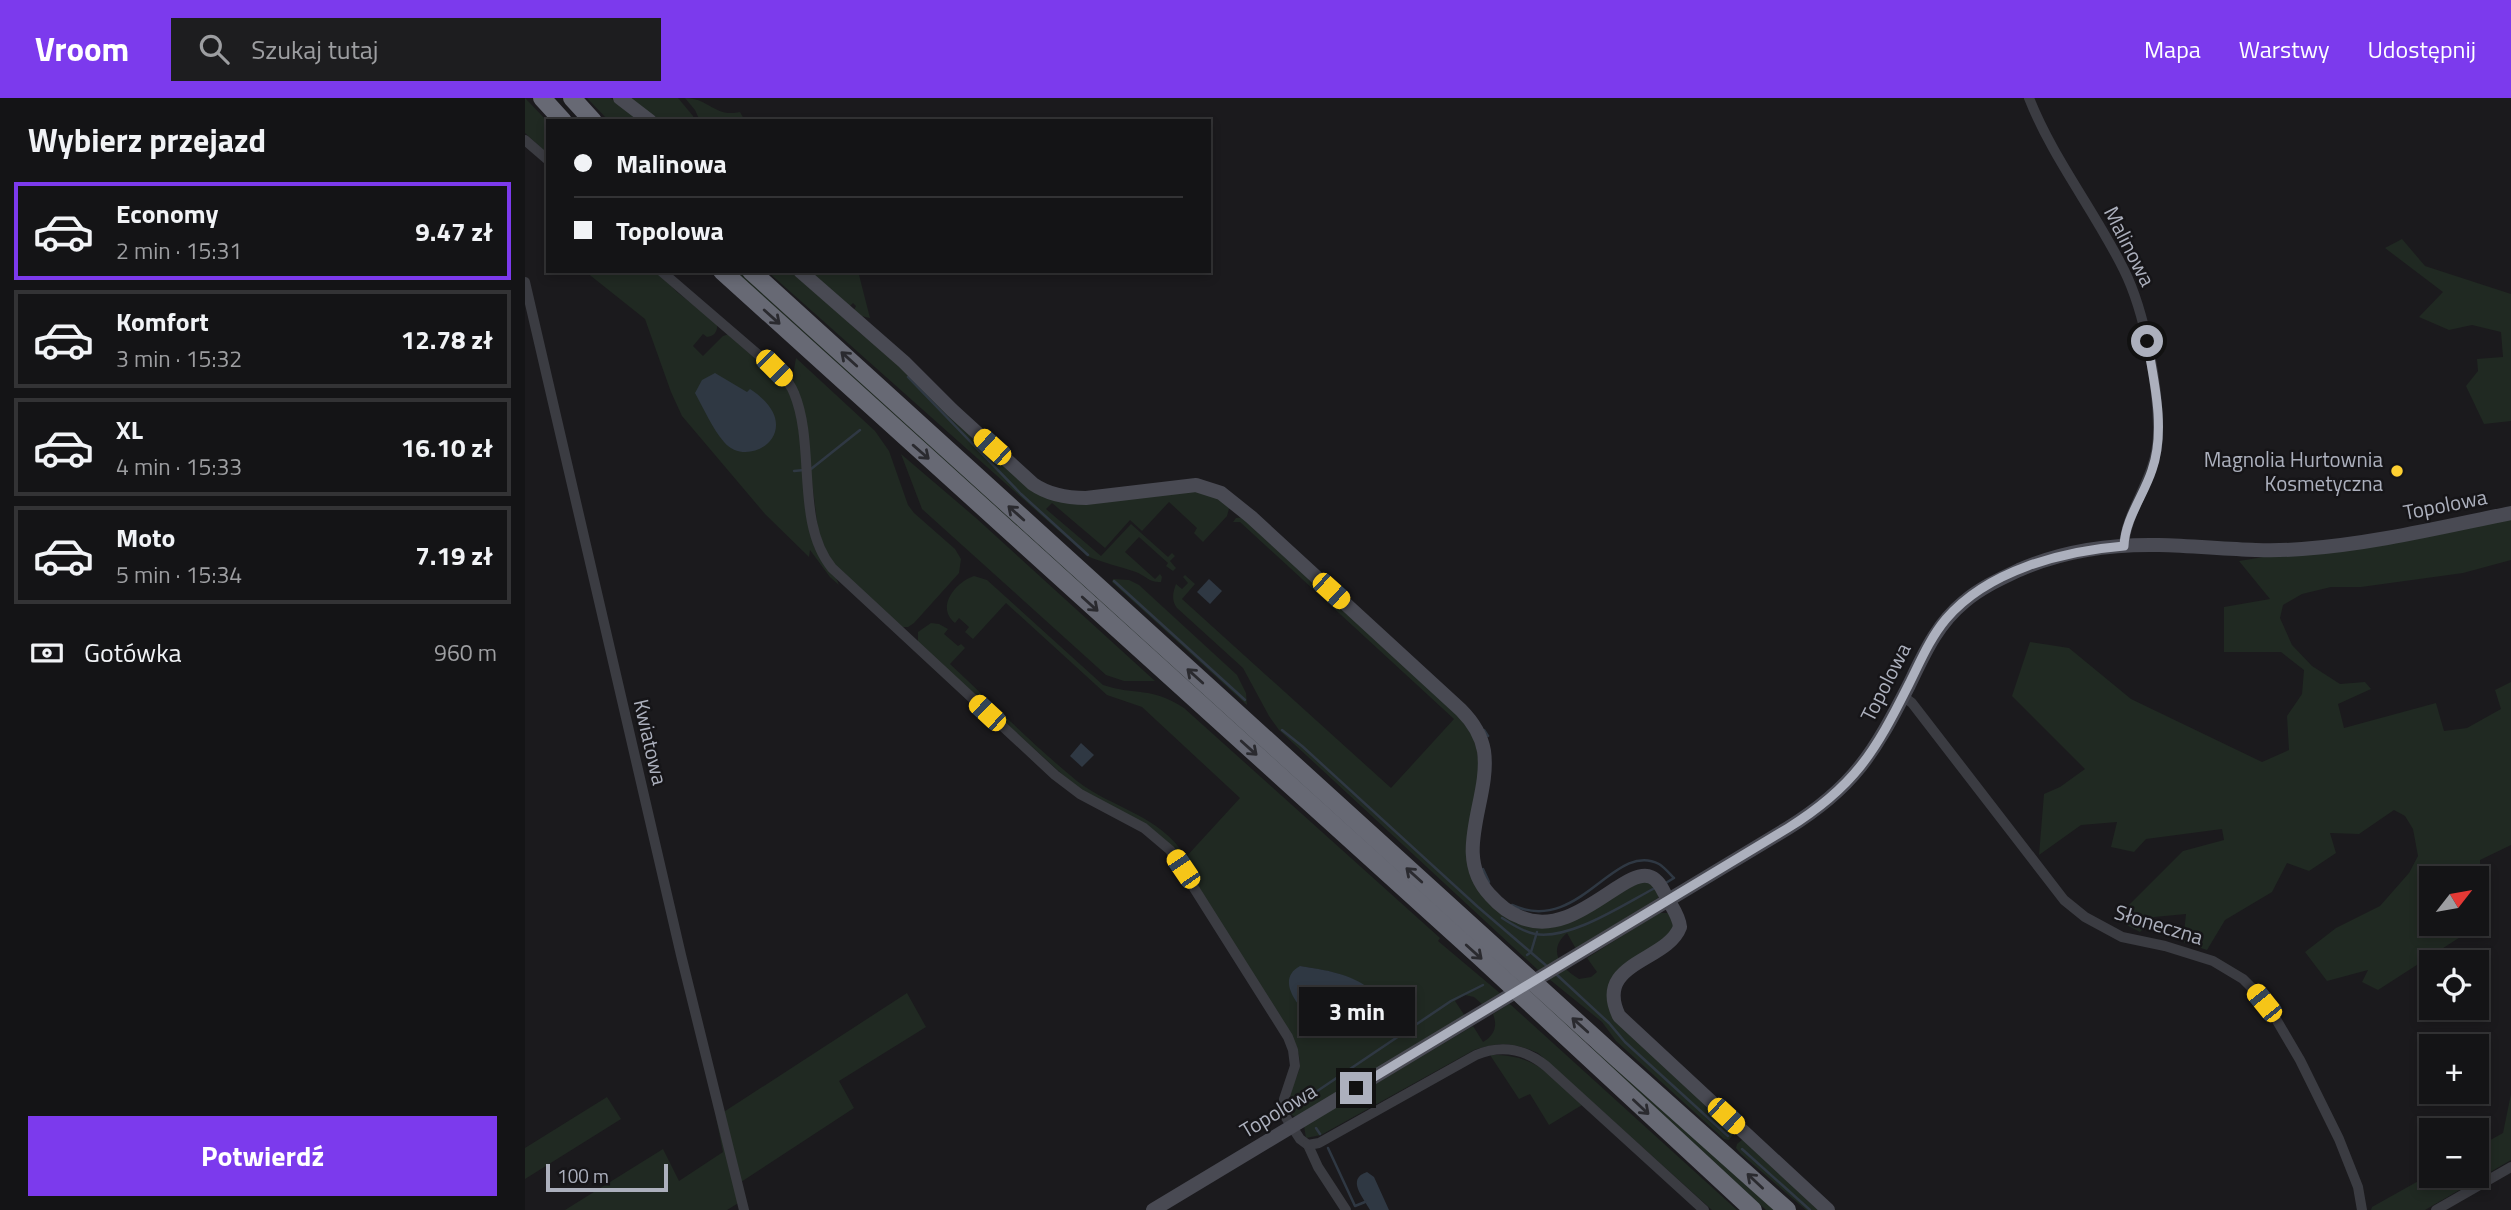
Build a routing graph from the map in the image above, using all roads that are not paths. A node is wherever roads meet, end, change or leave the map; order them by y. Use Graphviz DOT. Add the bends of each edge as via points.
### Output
graph roads {
  1 [pos="542,98"];
  2 [pos="572,98"];
  3 [pos="620,98"];
  4 [pos="2029,98"];
  5 [pos="561,119"];
  6 [pos="591,119"];
  7 [pos="647,119"];
  8 [pos="525,140"];
  9 [pos="546,158"];
  10 [pos="663,273"];
  11 [pos="724,273"];
  12 [pos="753,273"];
  13 [pos="802,273"];
  14 [pos="525,282"];
  15 [pos="2511,513"];
  16 [pos="2124,546"];
  17 [pos="1903,696"];
  18 [pos="1668,900"];
  19 [pos="1292,1126"];
  20 [pos="1308,1145"];
  21 [pos="2511,1167"];
  22 [pos="744,1210"];
  23 [pos="1153,1210"];
  24 [pos="1346,1210"];
  25 [pos="1705,1210"];
  26 [pos="1753,1210"];
  27 [pos="1787,1210"];
  28 [pos="1828,1210"];
  29 [pos="2362,1210"];
  30 [pos="2436,1210"];
  1 -- 5 [label="highway"];
  2 -- 6 [label="highway"];
  3 -- 7 [label="street"];
  4 -- 16 [label="street, Malinowa" via="2124,269 2143,323 2157,446"];
  8 -- 9 [label="street"];
  10 -- 19 [label="street" via="774,368 794,391 803,426 815,535 832,568 1055,775 1150,832 1170,850 1291,1044 1295,1066 1283,1105"];
  11 -- 26 [label="highway, one-way"];
  27 -- 12 [label="highway, one-way"];
  13 -- 18 [label="street" via="1044,491 1079,498 1196,485 1221,493 1251,517 1475,726 1485,761 1472,860 1486,891 1506,909 1532,921 1561,920 1644,875 1657,881"];
  14 -- 22 [label="street, Kwiatowa"];
  15 -- 16 [label="street, Topolowa" via="2317,548"];
  16 -- 17 [label="street, Topolowa" via="2037,563 1972,595 1934,635"];
  17 -- 18 [label="street, Topolowa" via="1871,754 1842,789 1798,822"];
  17 -- 29 [label="street, Słoneczna" via="2064,901 2122,937 2213,961 2255,991 2295,1049 2358,1187"];
  18 -- 19 [label="street, Topolowa"];
  18 -- 28 [label="street" via="1679,930 1622,974 1614,992 1617,1012"];
  19 -- 20 [label="street"];
  19 -- 23 [label="street, Topolowa"];
  20 -- 24 [label="street"];
  20 -- 25 [label="street" via="1476,1055 1514,1049 1546,1066"];
  21 -- 30 [label="street"];
}
